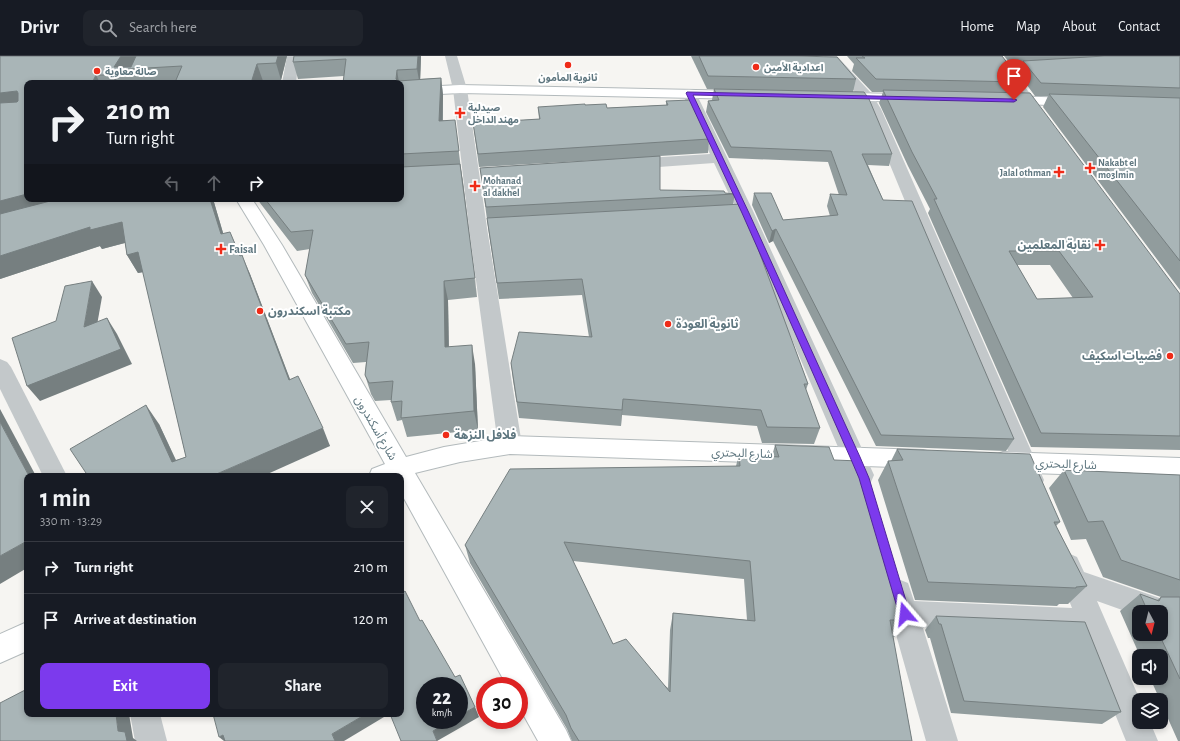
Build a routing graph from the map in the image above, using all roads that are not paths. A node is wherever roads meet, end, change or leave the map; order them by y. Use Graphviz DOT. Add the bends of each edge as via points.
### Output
graph roads {
  1 [pos="293,56"];
  2 [pos="451,56"];
  3 [pos="830,56"];
  4 [pos="1008,64"];
  5 [pos="289,80"];
  6 [pos="460,89"];
  7 [pos="404,92"];
  8 [pos="689,93"];
  9 [pos="759,95"];
  10 [pos="821,96"];
  11 [pos="867,97"];
  12 [pos="921,98"];
  13 [pos="990,100"];
  14 [pos="1028,101"];
  15 [pos="1084,103"];
  16 [pos="1052,133"];
  17 [pos="720,158"];
  18 [pos="619,164"];
  19 [pos="246,202"];
  20 [pos="0,367"];
  21 [pos="510,445"];
  22 [pos="855,457"];
  23 [pos="948,460"];
  24 [pos="978,461"];
  25 [pos="1024,463"];
  26 [pos="1180,468"];
  27 [pos="390,472"];
  28 [pos="53,473"];
  29 [pos="868,494"];
  30 [pos="404,495"];
  31 [pos="1039,497"];
  32 [pos="1060,546"];
  33 [pos="891,569"];
  34 [pos="1074,581"];
  35 [pos="905,614"];
  36 [pos="1180,618"];
  37 [pos="1092,622"];
  38 [pos="24,637"];
  39 [pos="0,648"];
  40 [pos="146,717"];
  41 [pos="151,741"];
  42 [pos="555,741"];
  43 [pos="942,741"];
  44 [pos="1142,741"];
  1 -- 5 [label="street"];
  2 -- 6 [label="street"];
  3 -- 11 [label="street"];
  4 -- 14 [label="street"];
  6 -- 7 [label="main road"];
  6 -- 8 [label="main road"];
  6 -- 21 [label="street" via="472,174 486,227"];
  8 -- 9 [label="main road"];
  8 -- 17 [label="street"];
  10 -- 11 [label="main road"];
  11 -- 12 [label="main road"];
  11 -- 25 [label="street"];
  13 -- 14 [label="main road"];
  14 -- 15 [label="main road"];
  14 -- 16 [label="street"];
  17 -- 18 [label="street"];
  17 -- 22 [label="street" via="738,213"];
  19 -- 27 [label="main road, شارع أسكندرون" via="273,245"];
  20 -- 28 [label="street"];
  21 -- 22 [label="main road, شارع البحتري"];
  21 -- 27 [label="main road, شارع البحتري" via="451,454"];
  22 -- 23 [label="main road, شارع البحتري"];
  22 -- 29 [label="street"];
  24 -- 25 [label="main road, شارع البحتري"];
  25 -- 26 [label="main road, شارع البحتري"];
  25 -- 31 [label="street"];
  30 -- 42 [label="main road, شارع أسكندرون"];
  32 -- 34 [label="street"];
  33 -- 35 [label="street"];
  34 -- 36 [label="street"];
  34 -- 37 [label="street"];
  35 -- 37 [label="street"];
  35 -- 43 [label="street"];
  37 -- 44 [label="street"];
  38 -- 39 [label="main road"];
  40 -- 41 [label="street"];
}
